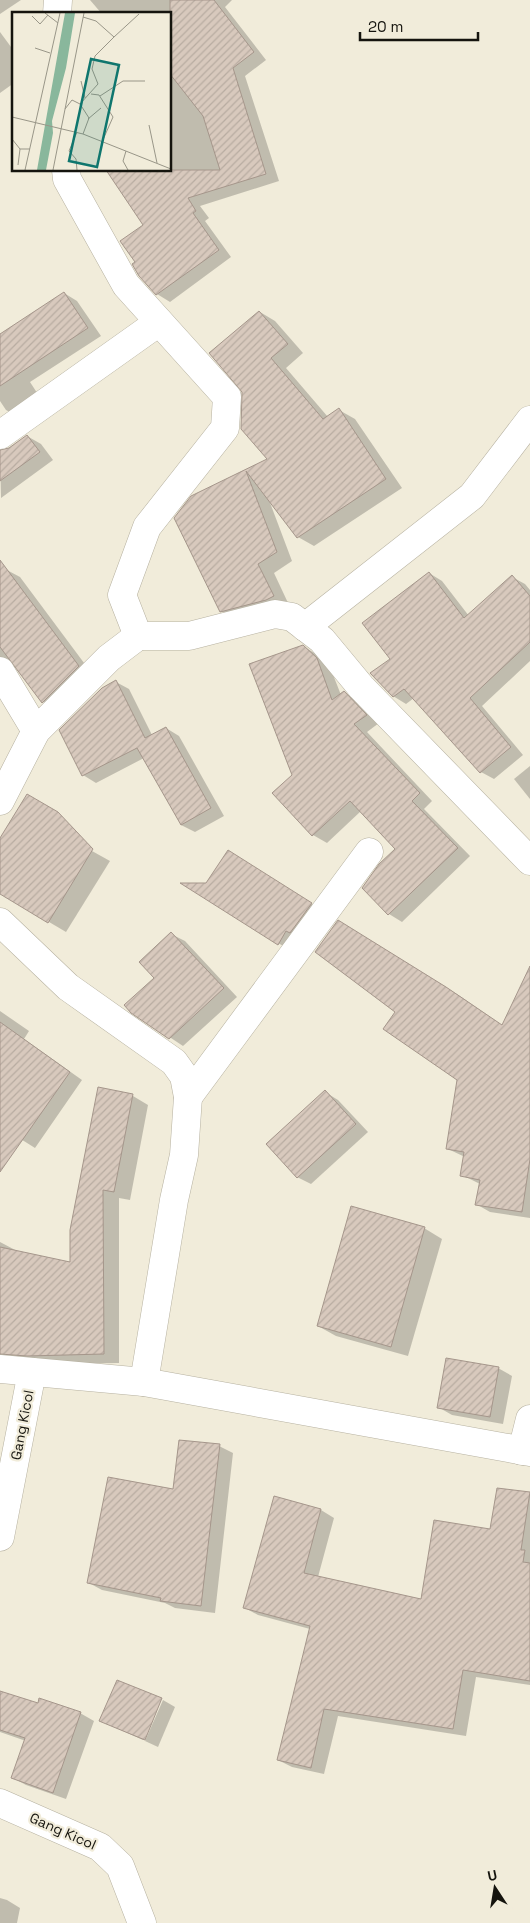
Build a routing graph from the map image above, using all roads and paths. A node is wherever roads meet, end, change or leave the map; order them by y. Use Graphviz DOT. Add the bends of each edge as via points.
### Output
graph roads {
  1 [pos="66,171"];
  2 [pos="159,322"];
  3 [pos="530,420"];
  4 [pos="0,435"];
  5 [pos="305,627"];
  6 [pos="138,636"];
  7 [pos="0,671"];
  8 [pos="36,731"];
  9 [pos="0,801"];
  10 [pos="369,852"];
  11 [pos="530,861"];
  12 [pos="0,922"];
  13 [pos="188,1098"];
  14 [pos="0,1368"];
  15 [pos="32,1372"];
  16 [pos="144,1382"];
  17 [pos="530,1419"];
  18 [pos="526,1452"];
  19 [pos="0,1537"];
  20 [pos="0,1803"];
  21 [pos="142,1923"];
  1 -- 2 [label="street" via="126,285"];
  2 -- 4 [label="street"];
  2 -- 6 [label="street" via="226,397 227,412 225,428 147,527 122,595"];
  3 -- 5 [label="street" via="472,496"];
  5 -- 6 [label="street" via="292,617 275,614 189,636"];
  5 -- 11 [label="street" via="322,640 361,687"];
  6 -- 8 [label="street" via="109,658"];
  7 -- 8 [label="street"];
  8 -- 9 [label="street"];
  10 -- 13 [label="street"];
  12 -- 13 [label="street" via="68,987 174,1062 184,1076"];
  13 -- 16 [label="street" via="184,1155"];
  14 -- 15 [label="street"];
  15 -- 16 [label="street"];
  15 -- 19 [label="street, Gang Kicol"];
  16 -- 18 [label="street"];
  17 -- 18 [label="street"];
  20 -- 21 [label="street, Gang Kicol" via="100,1847 120,1866"];
}
